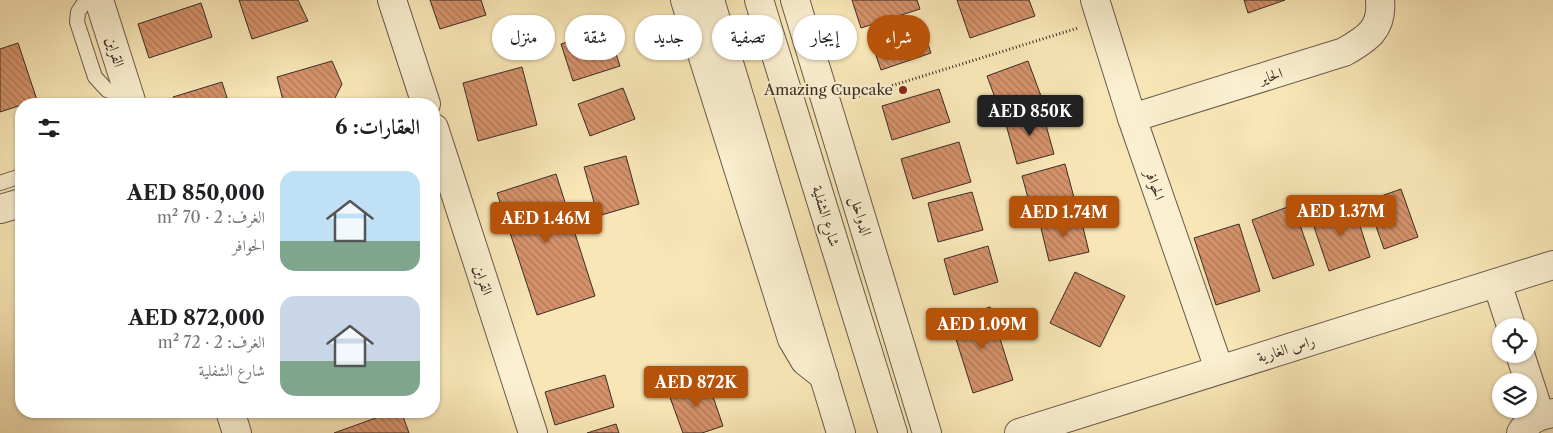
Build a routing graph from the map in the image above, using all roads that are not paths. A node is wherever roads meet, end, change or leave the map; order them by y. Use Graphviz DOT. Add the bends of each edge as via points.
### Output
graph roads {
  1 [pos="86,0"];
  2 [pos="99,0"];
  3 [pos="392,0"];
  4 [pos="685,0"];
  5 [pos="710,0"];
  6 [pos="760,0"];
  7 [pos="795,0"];
  8 [pos="1380,0"];
  9 [pos="1099,10"];
  10 [pos="130,98"];
  11 [pos="424,98"];
  12 [pos="1132,118"];
  13 [pos="440,159"];
  14 [pos="15,178"];
  15 [pos="0,182"];
  16 [pos="15,205"];
  17 [pos="0,210"];
  18 [pos="1553,265"];
  19 [pos="1497,283"];
  20 [pos="1508,318"];
  21 [pos="1522,363"];
  22 [pos="1219,369"];
  23 [pos="824,376"];
  24 [pos="232,418"];
  25 [pos="1538,420"];
  26 [pos="928,431"];
  27 [pos="237,433"];
  28 [pos="533,433"];
  29 [pos="841,433"];
  30 [pos="893,433"];
  31 [pos="1019,433"];
  1 -- 10 [label="lane" via="78,12 77,22 95,77 107,90"];
  2 -- 10 [label="street, القراين"];
  3 -- 11 [label="street"];
  4 -- 23 [label="street" via="792,339 806,361"];
  5 -- 23 [label="street"];
  6 -- 30 [label="street, شارع الشفلية"];
  7 -- 26 [label="street, الدواخل"];
  8 -- 12 [label="street, الحاير" via="1380,20 1373,32 1344,52"];
  9 -- 12 [label="street, الحوافر"];
  12 -- 22 [label="street, الحوافر"];
  13 -- 28 [label="street, القراين"];
  14 -- 15 [label="lane"];
  16 -- 17 [label="street"];
  18 -- 19 [label="street, راس الغارية"];
  19 -- 20 [label="street"];
  19 -- 22 [label="street, راس الغارية"];
  21 -- 25 [label="street"];
  22 -- 31 [label="street, راس الغارية"];
  23 -- 29 [label="street"];
  24 -- 27 [label="street"];
}
